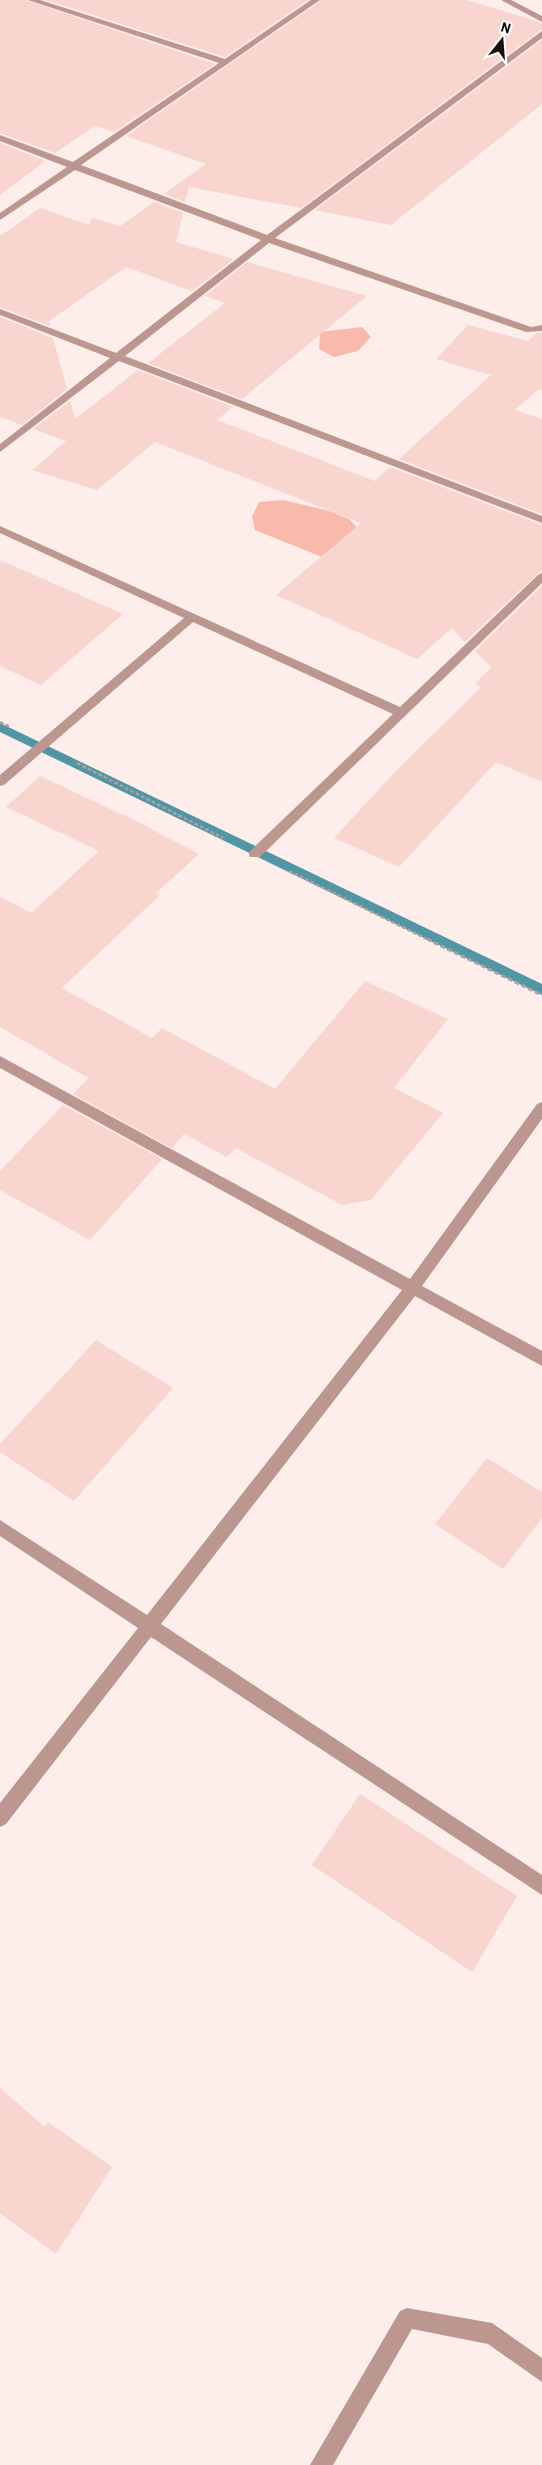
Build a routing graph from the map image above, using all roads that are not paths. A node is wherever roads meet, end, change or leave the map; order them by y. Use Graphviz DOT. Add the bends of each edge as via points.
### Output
graph roads {
  1 [pos="32,0"];
  2 [pos="316,0"];
  3 [pos="505,0"];
  4 [pos="542,19"];
  5 [pos="542,34"];
  6 [pos="226,62"];
  7 [pos="0,138"];
  8 [pos="75,166"];
  9 [pos="0,216"];
  10 [pos="268,239"];
  11 [pos="0,312"];
  12 [pos="542,328"];
  13 [pos="116,358"];
  14 [pos="0,449"];
  15 [pos="542,520"];
  16 [pos="0,529"];
  17 [pos="542,577"];
  18 [pos="193,616"];
  19 [pos="402,713"];
  20 [pos="0,782"];
  21 [pos="255,854"];
  22 [pos="0,1061"];
  23 [pos="542,1108"];
  24 [pos="413,1286"];
  25 [pos="542,1359"];
  26 [pos="0,1527"];
  27 [pos="150,1626"];
  28 [pos="0,1818"];
  29 [pos="542,1886"];
  30 [pos="542,2371"];
  31 [pos="321,2465"];
  1 -- 6 [label="street"];
  2 -- 6 [label="street"];
  3 -- 4 [label="street"];
  5 -- 10 [label="street"];
  6 -- 8 [label="street"];
  7 -- 8 [label="street"];
  8 -- 9 [label="street"];
  8 -- 10 [label="street"];
  10 -- 12 [label="street" via="530,330"];
  10 -- 13 [label="street"];
  11 -- 13 [label="street"];
  13 -- 14 [label="street"];
  13 -- 15 [label="street"];
  16 -- 18 [label="street"];
  17 -- 19 [label="street"];
  18 -- 19 [label="street"];
  18 -- 20 [label="street"];
  19 -- 21 [label="street"];
  22 -- 24 [label="street"];
  23 -- 24 [label="street"];
  24 -- 25 [label="street"];
  24 -- 27 [label="street"];
  26 -- 27 [label="street"];
  27 -- 28 [label="street"];
  27 -- 29 [label="street"];
  30 -- 31 [label="street" via="492,2334 407,2318"];
}
